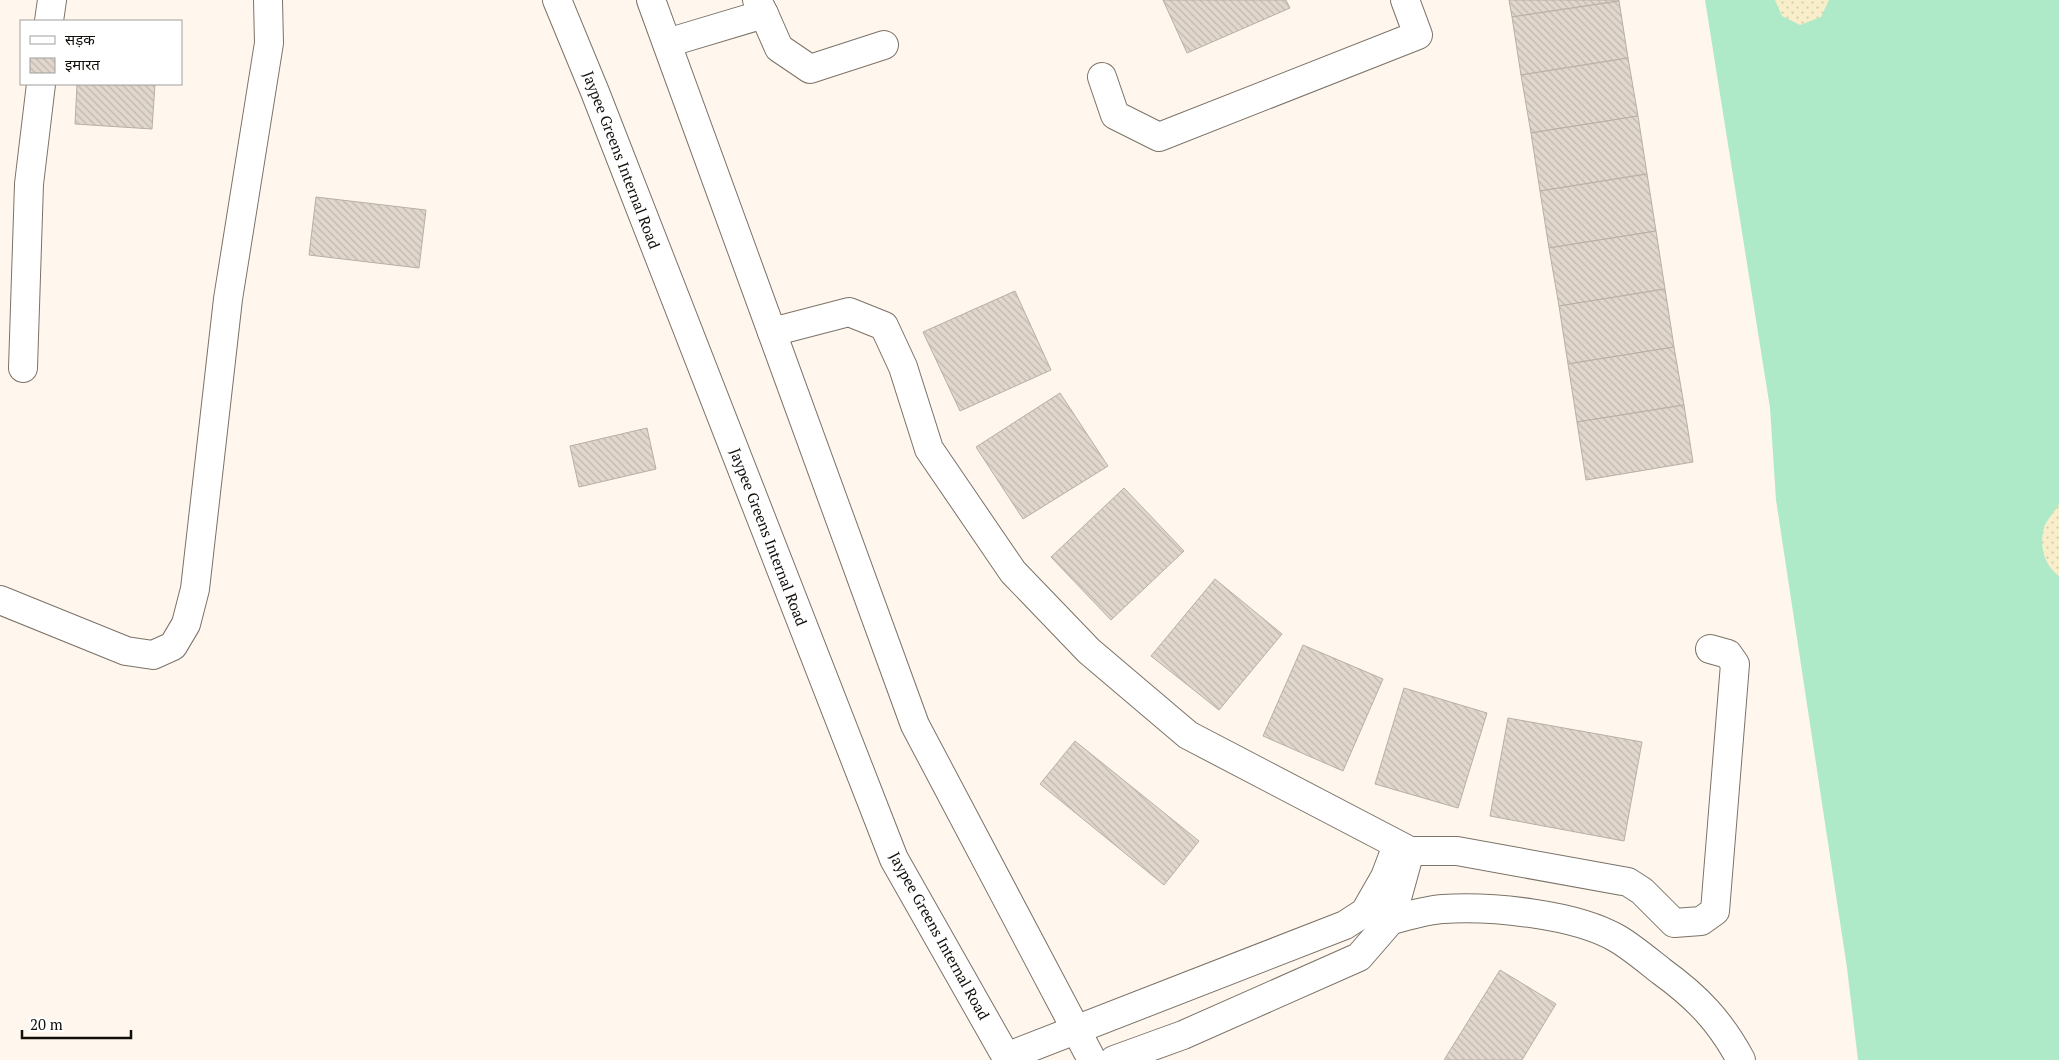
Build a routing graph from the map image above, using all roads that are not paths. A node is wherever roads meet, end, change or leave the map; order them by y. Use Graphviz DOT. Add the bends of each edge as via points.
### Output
graph roads {
  1 [pos="52,0"];
  2 [pos="268,0"];
  3 [pos="557,0"];
  4 [pos="651,0"];
  5 [pos="1404,0"];
  6 [pos="761,7"];
  7 [pos="49,20"];
  8 [pos="667,44"];
  9 [pos="884,45"];
  10 [pos="1102,78"];
  11 [pos="41,85"];
  12 [pos="772,332"];
  13 [pos="23,368"];
  14 [pos="0,600"];
  15 [pos="1710,648"];
  16 [pos="1404,848"];
  17 [pos="1391,920"];
  18 [pos="1077,1030"];
  19 [pos="1007,1058"];
  20 [pos="1092,1060"];
  21 [pos="1114,1060"];
  22 [pos="1741,1060"];
  1 -- 7 [label="street"];
  2 -- 14 [label="street" via="269,43 228,300 195,589 186,624 173,646 153,655 126,651"];
  3 -- 19 [label="street, Jaypee Greens Internal Road" via="894,859"];
  4 -- 8 [label="street"];
  5 -- 10 [label="street" via="1418,35 1159,137 1115,115"];
  6 -- 8 [label="street"];
  6 -- 9 [label="street" via="779,48 810,69"];
  8 -- 12 [label="street"];
  11 -- 13 [label="street" via="29,184"];
  12 -- 16 [label="street" via="850,312 884,326 903,367 929,448 1013,572 1089,651 1188,734"];
  12 -- 18 [label="street" via="915,725"];
  15 -- 16 [label="street" via="1728,654 1736,664 1715,911 1701,921 1674,923 1642,891 1628,882 1458,851"];
  16 -- 17 [label="street"];
  16 -- 18 [label="street" via="1365,912 1345,925"];
  17 -- 21 [label="street" via="1359,957 1182,1035"];
  17 -- 22 [label="street" via="1442,909 1489,910 1552,917 1587,925 1618,939 1691,993 1728,1034"];
  18 -- 19 [label="street"];
  18 -- 20 [label="street"];
}
